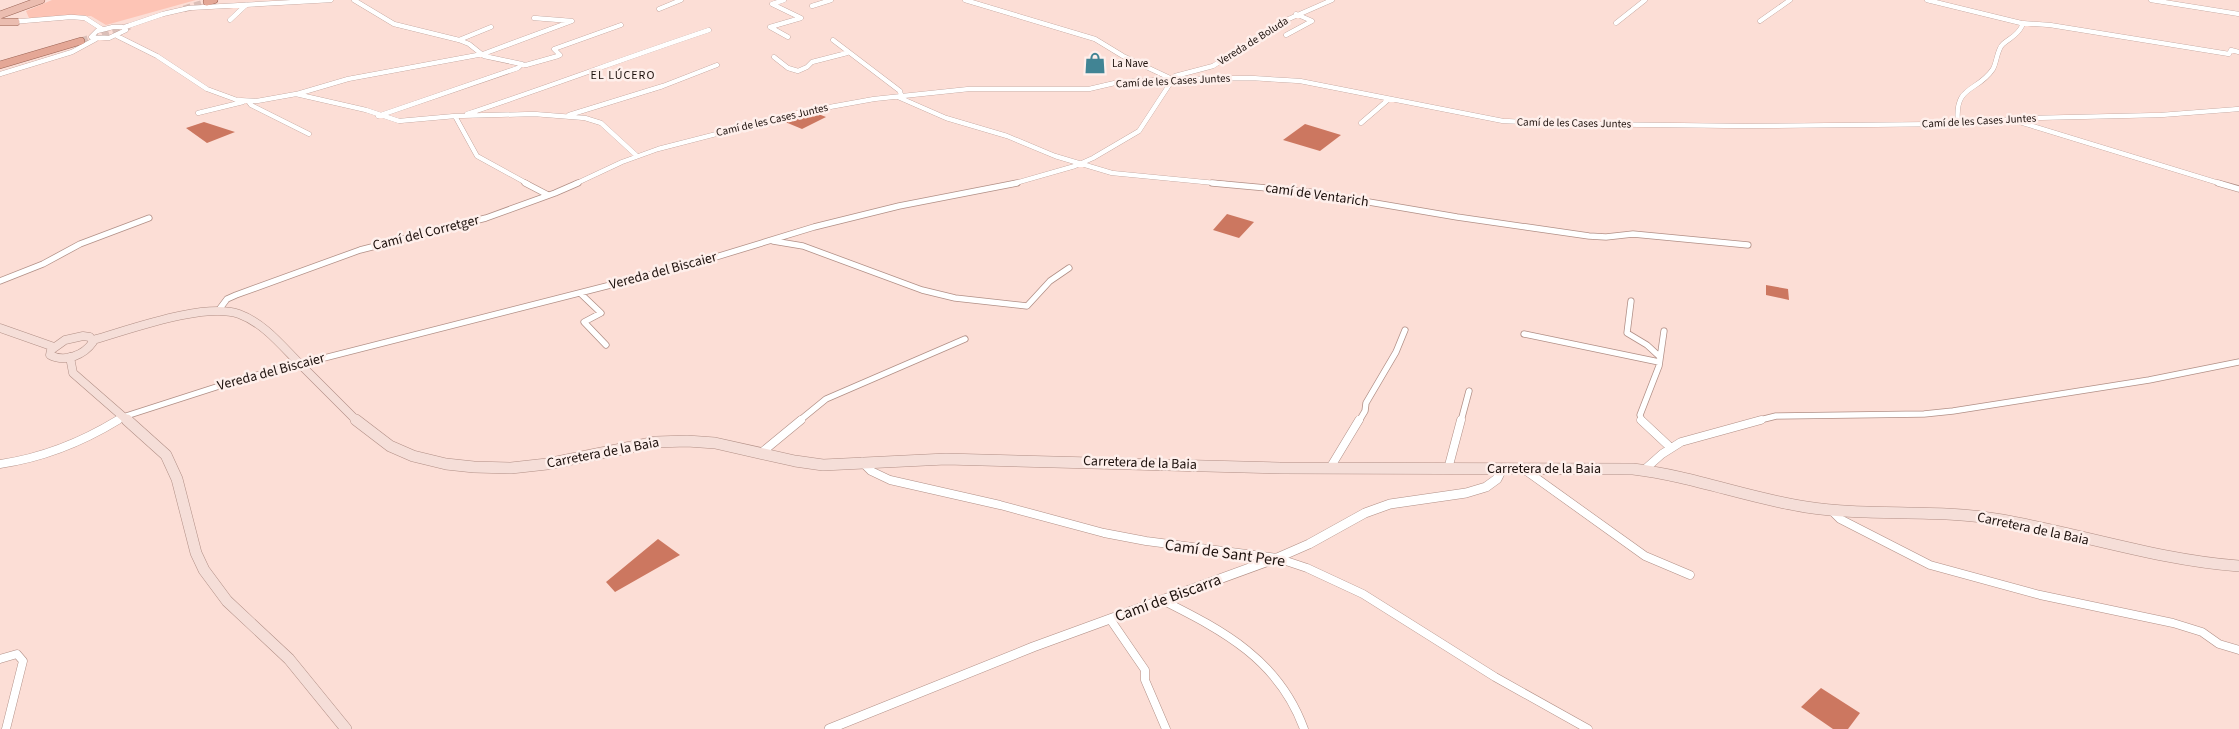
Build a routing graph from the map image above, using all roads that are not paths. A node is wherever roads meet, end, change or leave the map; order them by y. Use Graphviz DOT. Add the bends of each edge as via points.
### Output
graph roads {
  1 [pos="36,0"];
  2 [pos="41,0"];
  3 [pos="331,0"];
  4 [pos="354,0"];
  5 [pos="681,0"];
  6 [pos="784,0"];
  7 [pos="830,0"];
  8 [pos="965,0"];
  9 [pos="1332,0"];
  10 [pos="1645,0"];
  11 [pos="1790,0"];
  12 [pos="1927,0"];
  13 [pos="2150,0"];
  14 [pos="246,4"];
  15 [pos="812,6"];
  16 [pos="659,9"];
  17 [pos="1296,14"];
  18 [pos="2239,14"];
  19 [pos="0,15"];
  20 [pos="534,18"];
  21 [pos="230,20"];
  22 [pos="1760,21"];
  23 [pos="16,22"];
  24 [pos="0,23"];
  25 [pos="1616,23"];
  26 [pos="2021,23"];
  27 [pos="621,25"];
  28 [pos="491,27"];
  29 [pos="125,28"];
  30 [pos="102,29"];
  31 [pos="709,30"];
  32 [pos="1286,35"];
  33 [pos="117,36"];
  34 [pos="788,37"];
  35 [pos="96,39"];
  36 [pos="79,40"];
  37 [pos="459,40"];
  38 [pos="833,40"];
  39 [pos="2239,52"];
  40 [pos="847,53"];
  41 [pos="483,54"];
  42 [pos="774,57"];
  43 [pos="0,64"];
  44 [pos="522,64"];
  45 [pos="717,65"];
  46 [pos="0,74"];
  47 [pos="1173,79"];
  48 [pos="313,90"];
  49 [pos="296,94"];
  50 [pos="305,97"];
  51 [pos="899,97"];
  52 [pos="1389,99"];
  53 [pos="246,101"];
  54 [pos="2239,109"];
  55 [pos="198,113"];
  56 [pos="378,116"];
  57 [pos="455,116"];
  58 [pos="461,116"];
  59 [pos="565,116"];
  60 [pos="2009,119"];
  61 [pos="1360,123"];
  62 [pos="1958,123"];
  63 [pos="309,134"];
  64 [pos="636,156"];
  65 [pos="1081,164"];
  66 [pos="2239,189"];
  67 [pos="548,195"];
  68 [pos="149,218"];
  69 [pos="772,240"];
  70 [pos="1748,245"];
  71 [pos="1069,268"];
  72 [pos="0,281"];
  73 [pos="580,293"];
  74 [pos="1631,301"];
  75 [pos="218,311"];
  76 [pos="1,330"];
  77 [pos="1405,330"];
  78 [pos="1664,332"];
  79 [pos="1524,334"];
  80 [pos="965,339"];
  81 [pos="93,340"];
  82 [pos="606,344"];
  83 [pos="54,347"];
  84 [pos="70,357"];
  85 [pos="1659,359"];
  86 [pos="2239,362"];
  87 [pos="302,364"];
  88 [pos="1469,392"];
  89 [pos="123,417"];
  90 [pos="1671,448"];
  91 [pos="760,453"];
  92 [pos="862,462"];
  93 [pos="0,464"];
  94 [pos="1330,468"];
  95 [pos="1448,469"];
  96 [pos="1502,469"];
  97 [pos="1524,469"];
  98 [pos="1644,470"];
  99 [pos="1832,510"];
  100 [pos="1277,558"];
  101 [pos="2239,566"];
  102 [pos="1690,576"];
  103 [pos="1162,600"];
  104 [pos="1110,619"];
  105 [pos="2239,650"];
  106 [pos="0,659"];
  107 [pos="6,729"];
  108 [pos="346,729"];
  109 [pos="828,729"];
  110 [pos="1166,729"];
  111 [pos="1304,729"];
  112 [pos="1588,729"];
  1 -- 19 [label="main road"];
  2 -- 19 [label="main road"];
  3 -- 14 [label="street"];
  4 -- 37 [label="street" via="394,24"];
  5 -- 16 [label="street"];
  6 -- 34 [label="street" via="772,4 801,18 770,27"];
  7 -- 15 [label="street"];
  8 -- 47 [label="street" via="1095,39 1132,61"];
  9 -- 17 [label="street, Vereda de Boluda"];
  10 -- 25 [label="street"];
  11 -- 22 [label="street"];
  12 -- 26 [label="street"];
  13 -- 18 [label="street"];
  14 -- 21 [label="street"];
  14 -- 29 [label="street" via="174,11"];
  17 -- 32 [label="street" via="1312,21"];
  17 -- 47 [label="street, Vereda de Boluda" via="1213,66 1174,76"];
  20 -- 41 [label="street" via="572,21"];
  23 -- 24 [label="main road"];
  23 -- 30 [label="street" via="85,18"];
  26 -- 39 [label="street" via="2229,54 2231,50"];
  26 -- 62 [label="street" via="2017,35 2001,45 1991,71 1959,100"];
  27 -- 44 [label="street" via="554,49 558,56"];
  28 -- 37 [label="street"];
  29 -- 30 [label="street"];
  29 -- 33 [label="street"];
  30 -- 35 [label="street" via="91,35"];
  31 -- 58 [label="street"];
  33 -- 35 [label="street"];
  33 -- 53 [label="street" via="157,56 208,90"];
  35 -- 46 [label="street" via="72,52"];
  36 -- 43 [label="highway"];
  37 -- 41 [label="street"];
  38 -- 40 [label="street"];
  40 -- 42 [label="street" via="812,62 809,67 794,71"];
  40 -- 51 [label="street" via="900,91"];
  41 -- 44 [label="street"];
  41 -- 48 [label="street" via="348,79"];
  44 -- 56 [label="street"];
  45 -- 59 [label="street" via="664,86"];
  47 -- 51 [label="street, Camí de les Cases Juntes" via="1120,82 1088,89 969,89"];
  47 -- 52 [label="street, Camí de les Cases Juntes" via="1273,78"];
  47 -- 65 [label="street, Vereda del Biscaier" via="1139,131"];
  48 -- 49 [label="street"];
  48 -- 50 [label="street"];
  49 -- 50 [label="street"];
  49 -- 53 [label="street"];
  50 -- 56 [label="street" via="366,110"];
  51 -- 64 [label="street, Camí de les Cases Juntes" via="772,118"];
  51 -- 65 [label="street, camí de Ventarich" via="946,118 1007,136"];
  52 -- 61 [label="street"];
  52 -- 62 [label="street, Camí de les Cases Juntes" via="1516,122 1745,126"];
  53 -- 55 [label="street"];
  53 -- 63 [label="street"];
  54 -- 60 [label="street, Camí de les Cases Juntes" via="2161,115"];
  56 -- 57 [label="street" via="399,121"];
  57 -- 58 [label="street"];
  57 -- 67 [label="street" via="477,156"];
  58 -- 59 [label="street"];
  59 -- 64 [label="street" via="602,123"];
  60 -- 62 [label="street, Camí de les Cases Juntes"];
  60 -- 66 [label="street"];
  64 -- 67 [label="street, Camí del Corretger"];
  65 -- 69 [label="street, Vereda del Biscaier" via="1008,185 872,212"];
  65 -- 70 [label="street, camí de Ventarich" via="1112,173 1310,192 1571,234 1606,237 1633,234"];
  67 -- 75 [label="street, Camí del Corretger" via="467,224 425,232 333,259 236,294"];
  68 -- 72 [label="street" via="80,244 43,264"];
  69 -- 71 [label="street" via="803,246 922,290 983,302 1027,306 1050,281"];
  69 -- 73 [label="street, Vereda del Biscaier"];
  73 -- 82 [label="street" via="601,313 584,322"];
  73 -- 87 [label="street, Vereda del Biscaier"];
  74 -- 85 [label="street" via="1627,333 1647,345"];
  75 -- 81 [label="main road, Carretera de la Baia" via="163,320"];
  75 -- 87 [label="main road, Carretera de la Baia" via="238,314 258,324"];
  76 -- 83 [label="main road"];
  77 -- 94 [label="street" via="1396,352 1366,402 1365,411"];
  78 -- 85 [label="street"];
  79 -- 85 [label="street"];
  80 -- 91 [label="street" via="826,399"];
  81 -- 83 [label="main road, Carretera de la Baia" via="78,337"];
  81 -- 84 [label="main road" via="88,348"];
  83 -- 84 [label="main road" via="51,357"];
  84 -- 89 [label="main road" via="73,374"];
  85 -- 90 [label="street" via="1640,415 1642,422"];
  86 -- 90 [label="street" via="2149,380 1953,411 1776,416 1708,433"];
  87 -- 89 [label="street, Vereda del Biscaier" via="238,380"];
  87 -- 91 [label="main road, Carretera de la Baia" via="364,428 390,446 446,464 511,468 656,442 715,443"];
  88 -- 95 [label="street"];
  89 -- 93 [label="street, Vereda del Biscaier" via="95,434 52,451"];
  89 -- 108 [label="main road" via="166,455 177,479 196,553 213,583 227,602 289,659"];
  90 -- 98 [label="street"];
  91 -- 92 [label="main road, Carretera de la Baia" via="823,465"];
  92 -- 94 [label="main road, Carretera de la Baia" via="946,459"];
  92 -- 100 [label="street, Camí de Sant Pere" via="866,469 890,480 1104,533"];
  94 -- 95 [label="main road, Carretera de la Baia"];
  95 -- 96 [label="main road, Carretera de la Baia"];
  96 -- 97 [label="main road, Carretera de la Baia"];
  96 -- 100 [label="street, Camí de Biscarra" via="1497,480 1486,488 1382,507"];
  97 -- 98 [label="main road, Carretera de la Baia"];
  97 -- 102 [label="street" via="1638,552"];
  98 -- 99 [label="main road, Carretera de la Baia" via="1804,507"];
  99 -- 101 [label="main road, Carretera de la Baia" via="1998,519 2163,557"];
  99 -- 105 [label="street" via="1840,519 1930,565 2040,595 2173,622"];
  100 -- 103 [label="street, Camí de Biscarra"];
  100 -- 112 [label="street, Camí de Sant Pere" via="1357,592 1494,677"];
  103 -- 104 [label="street, Camí de Biscarra"];
  103 -- 111 [label="street" via="1210,624 1262,662 1292,702"];
  104 -- 109 [label="street, Camí de Biscarra"];
  104 -- 110 [label="street" via="1146,670 1146,680"];
  106 -- 107 [label="street" via="17,654 23,661"];
}
